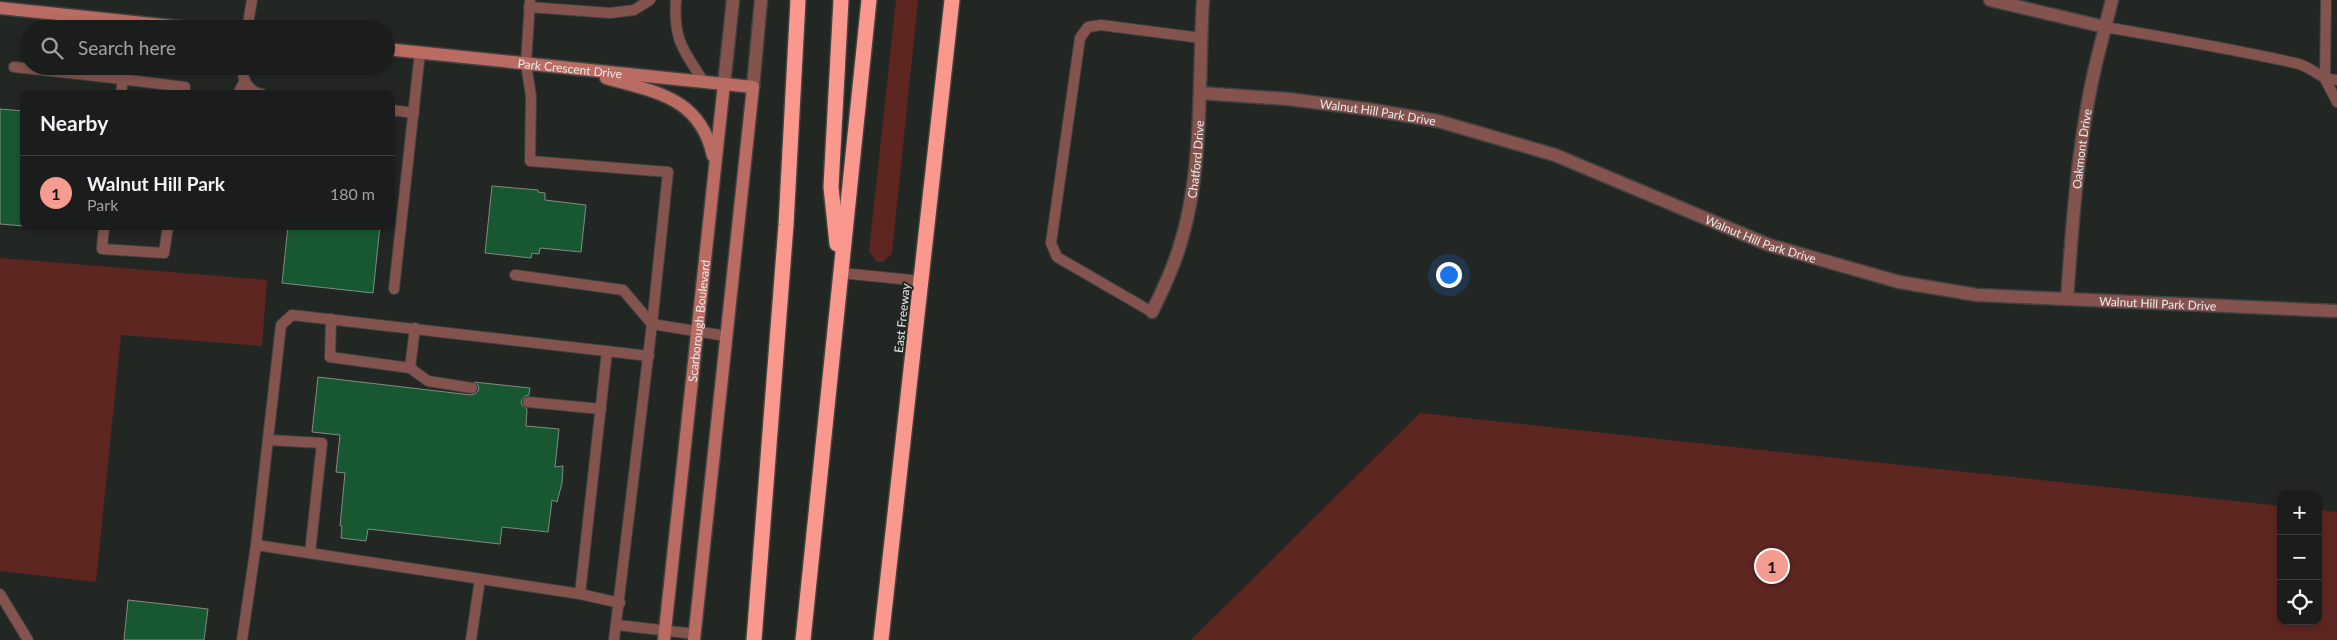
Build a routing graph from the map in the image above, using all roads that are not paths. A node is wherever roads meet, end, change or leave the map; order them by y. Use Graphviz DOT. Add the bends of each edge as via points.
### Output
graph roads {
  1 [pos="252,0"];
  2 [pos="650,0"];
  3 [pos="676,0"];
  4 [pos="733,0"];
  5 [pos="760,0"];
  6 [pos="798,0"];
  7 [pos="807,0"];
  8 [pos="841,0"];
  9 [pos="869,0"];
  10 [pos="954,0"];
  11 [pos="1202,0"];
  12 [pos="1990,0"];
  13 [pos="2112,0"];
  14 [pos="2326,0"];
  15 [pos="530,4"];
  16 [pos="0,8"];
  17 [pos="82,20"];
  18 [pos="249,20"];
  19 [pos="2106,27"];
  20 [pos="1200,38"];
  21 [pos="395,50"];
  22 [pos="420,52"];
  23 [pos="526,64"];
  24 [pos="14,67"];
  25 [pos="20,68"];
  26 [pos="570,69"];
  27 [pos="87,75"];
  28 [pos="243,75"];
  29 [pos="105,77"];
  30 [pos="123,79"];
  31 [pos="2325,79"];
  32 [pos="245,80"];
  33 [pos="2337,80"];
  34 [pos="704,82"];
  35 [pos="724,84"];
  36 [pos="753,87"];
  37 [pos="122,90"];
  38 [pos="185,90"];
  39 [pos="240,90"];
  40 [pos="253,90"];
  41 [pos="1200,93"];
  42 [pos="2337,102"];
  43 [pos="395,111"];
  44 [pos="414,113"];
  45 [pos="789,153"];
  46 [pos="715,164"];
  47 [pos="104,230"];
  48 [pos="167,230"];
  49 [pos="841,273"];
  50 [pos="515,275"];
  51 [pos="921,280"];
  52 [pos="394,288"];
  53 [pos="2067,299"];
  54 [pos="2337,311"];
  55 [pos="1152,312"];
  56 [pos="331,319"];
  57 [pos="652,324"];
  58 [pos="415,328"];
  59 [pos="697,331"];
  60 [pos="726,336"];
  61 [pos="607,351"];
  62 [pos="648,356"];
  63 [pos="410,368"];
  64 [pos="472,388"];
  65 [pos="528,402"];
  66 [pos="601,409"];
  67 [pos="268,440"];
  68 [pos="256,545"];
  69 [pos="310,553"];
  70 [pos="480,579"];
  71 [pos="0,594"];
  72 [pos="580,594"];
  73 [pos="620,603"];
  74 [pos="617,625"];
  75 [pos="664,635"];
  76 [pos="694,637"];
  77 [pos="28,640"];
  78 [pos="242,640"];
  79 [pos="471,640"];
  80 [pos="614,640"];
  81 [pos="754,640"];
  82 [pos="803,640"];
  83 [pos="881,640"];
  1 -- 18 [label="lane"];
  2 -- 15 [label="lane" via="634,10 610,13"];
  3 -- 34 [label="lane" via="676,30 680,44"];
  4 -- 35 [label="street, Scarborough Boulevard"];
  5 -- 36 [label="street"];
  6 -- 45 [label="highway"];
  7 -- 45 [label="highway"];
  8 -- 49 [label="highway" via="831,187"];
  9 -- 49 [label="highway"];
  10 -- 51 [label="highway, East Freeway"];
  11 -- 20 [label="street, Chatford Drive"];
  12 -- 19 [label="street"];
  13 -- 19 [label="street, Oakmont Drive"];
  14 -- 31 [label="lane"];
  15 -- 23 [label="lane"];
  16 -- 17 [label="street"];
  19 -- 31 [label="lane" via="2220,46 2305,65"];
  19 -- 53 [label="street, Oakmont Drive" via="2091,86 2083,138 2072,223"];
  20 -- 41 [label="street, Chatford Drive"];
  20 -- 55 [label="lane" via="1101,25 1088,27 1080,38 1051,243 1057,257"];
  21 -- 22 [label="street, Park Crescent Drive"];
  22 -- 23 [label="street, Park Crescent Drive"];
  22 -- 44 [label="lane"];
  23 -- 26 [label="street, Park Crescent Drive"];
  23 -- 57 [label="lane" via="531,96 530,161 668,172"];
  24 -- 25 [label="lane"];
  26 -- 34 [label="street, Park Crescent Drive"];
  26 -- 46 [label="street" via="673,98 703,129"];
  27 -- 29 [label="lane"];
  28 -- 32 [label="lane"];
  29 -- 30 [label="lane"];
  30 -- 37 [label="lane"];
  30 -- 38 [label="lane" via="185,87"];
  31 -- 33 [label="lane"];
  31 -- 42 [label="lane"];
  32 -- 39 [label="lane"];
  32 -- 40 [label="lane"];
  34 -- 35 [label="street, Park Crescent Drive"];
  35 -- 36 [label="street, Park Crescent Drive"];
  35 -- 46 [label="street, Scarborough Boulevard"];
  36 -- 60 [label="street"];
  41 -- 53 [label="street, Walnut Hill Park Drive" via="1288,99 1438,121 1555,155 1768,245 1835,265 1940,290"];
  41 -- 55 [label="street, Chatford Drive" via="1190,197 1181,244"];
  43 -- 44 [label="lane"];
  44 -- 52 [label="lane"];
  45 -- 81 [label="highway"];
  46 -- 59 [label="street, Scarborough Boulevard"];
  47 -- 48 [label="lane" via="102,248 164,254"];
  49 -- 51 [label="lane"];
  49 -- 82 [label="highway"];
  50 -- 57 [label="lane" via="623,290"];
  51 -- 83 [label="highway, East Freeway"];
  53 -- 54 [label="street, Walnut Hill Park Drive"];
  56 -- 58 [label="lane"];
  56 -- 63 [label="lane" via="330,357"];
  56 -- 67 [label="lane" via="292,315 281,325"];
  57 -- 59 [label="lane"];
  57 -- 62 [label="lane"];
  58 -- 61 [label="lane"];
  58 -- 63 [label="lane"];
  59 -- 60 [label="lane"];
  59 -- 75 [label="street, Scarborough Boulevard"];
  60 -- 76 [label="street"];
  61 -- 62 [label="lane"];
  61 -- 66 [label="lane"];
  62 -- 73 [label="lane"];
  63 -- 64 [label="lane" via="428,381"];
  65 -- 66 [label="lane"];
  66 -- 72 [label="lane"];
  67 -- 68 [label="lane"];
  67 -- 69 [label="lane" via="322,443"];
  68 -- 69 [label="lane"];
  68 -- 78 [label="lane"];
  69 -- 70 [label="lane"];
  70 -- 72 [label="lane"];
  70 -- 79 [label="lane"];
  71 -- 77 [label="lane"];
  72 -- 73 [label="lane"];
  73 -- 74 [label="lane"];
  74 -- 75 [label="lane"];
  74 -- 80 [label="lane"];
  75 -- 76 [label="lane"];
}
